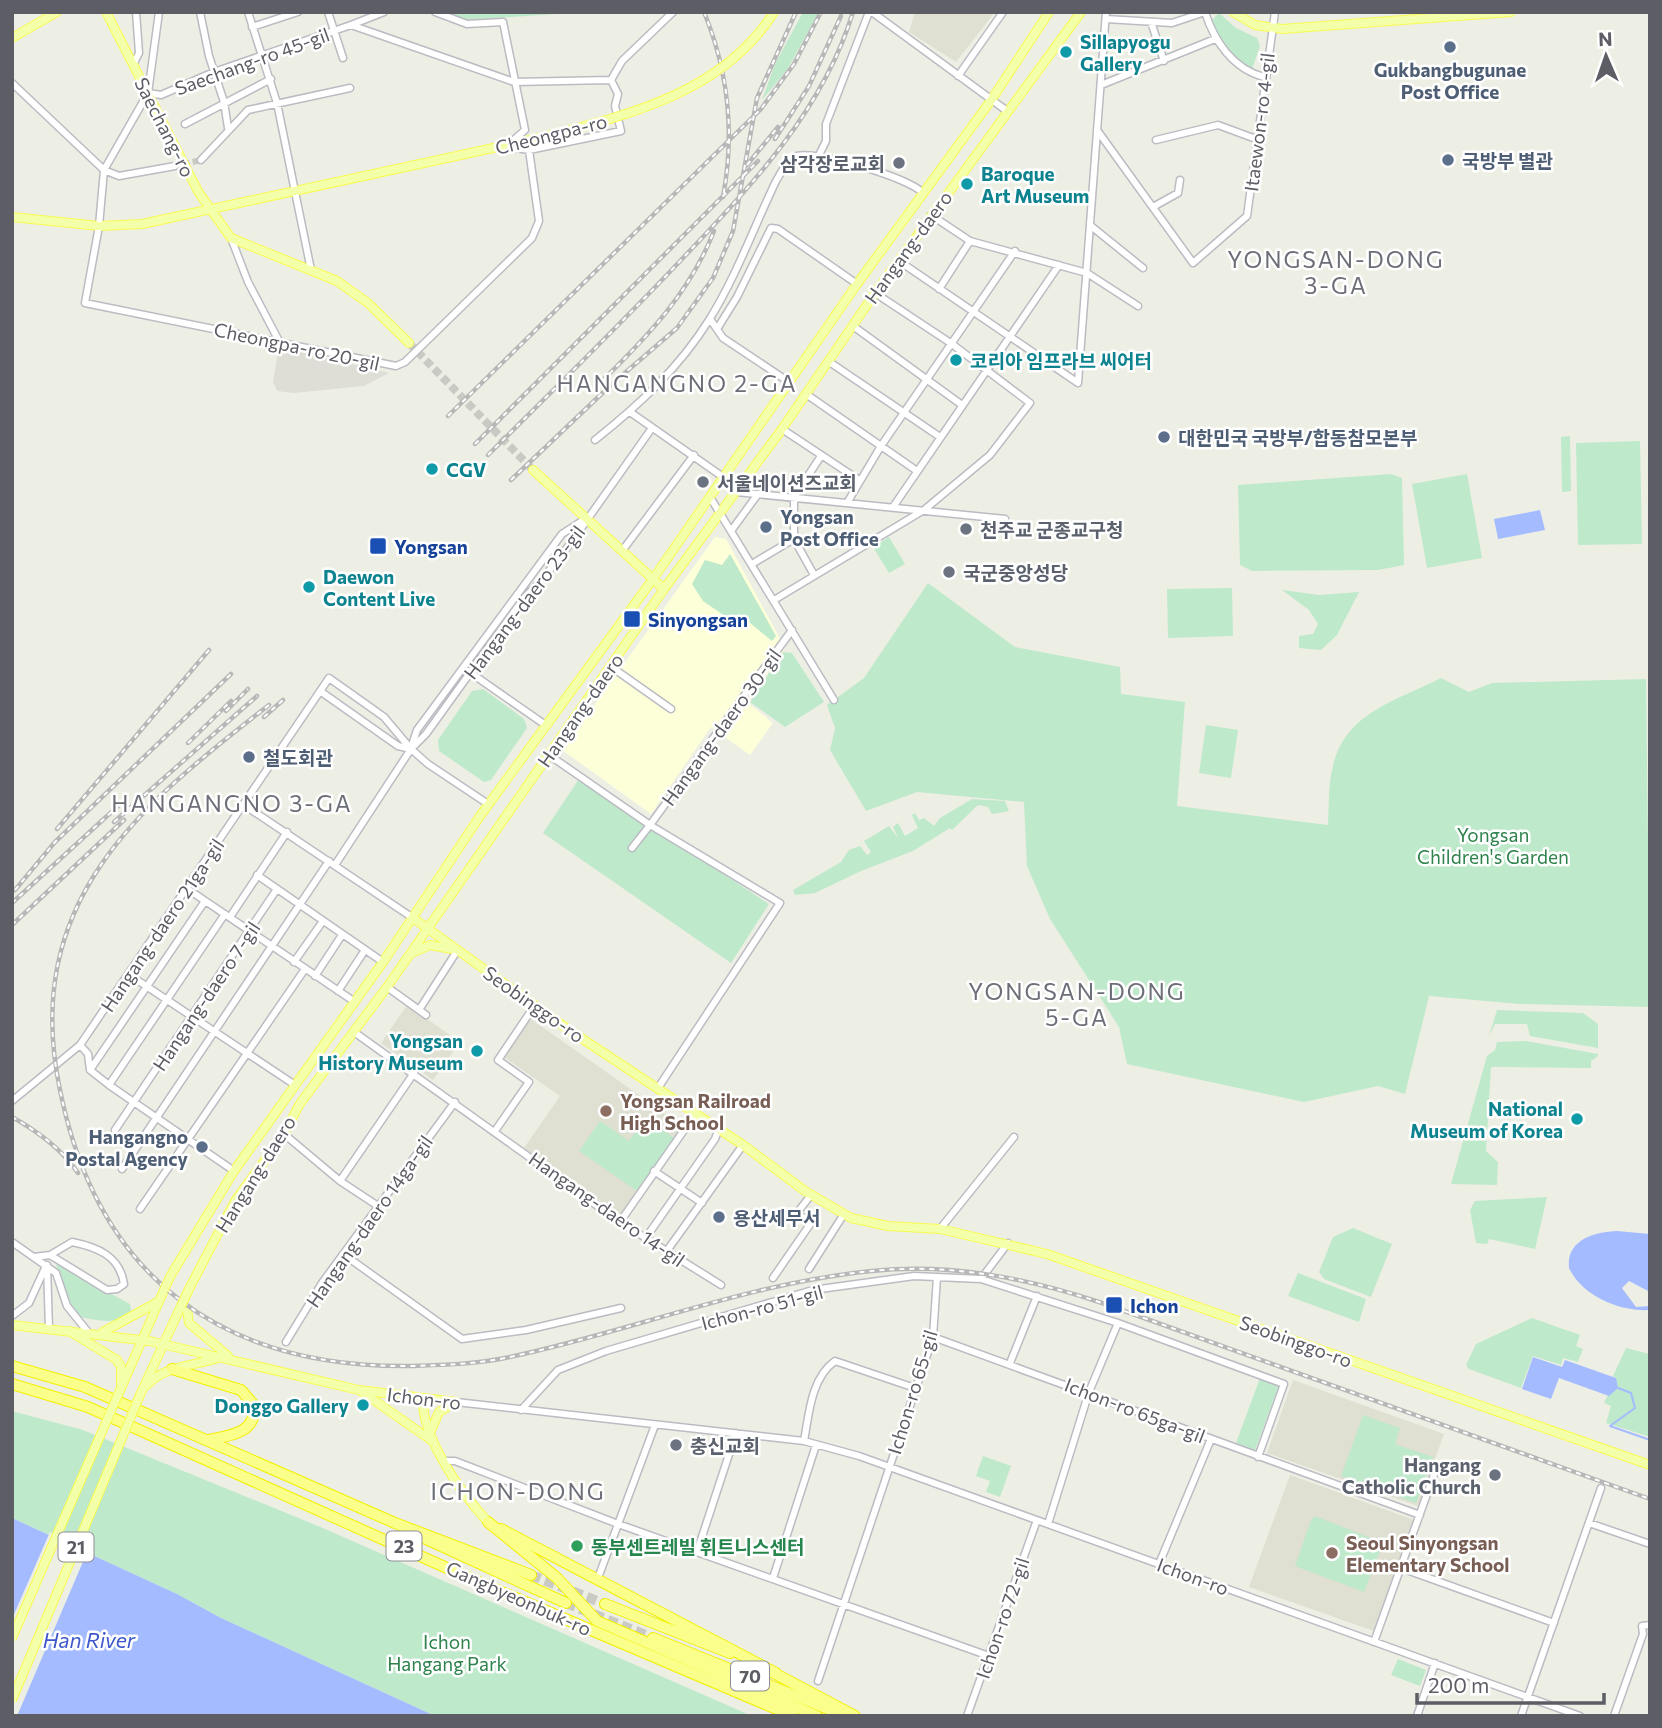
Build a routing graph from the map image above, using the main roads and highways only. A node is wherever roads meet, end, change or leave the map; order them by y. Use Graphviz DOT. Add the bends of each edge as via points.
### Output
graph roads {
  1 [pos="57,12"];
  2 [pos="106,12"];
  3 [pos="774,12"];
  4 [pos="1049,12"];
  5 [pos="1081,12"];
  6 [pos="1233,12"];
  7 [pos="1511,12"];
  8 [pos="12,38"];
  9 [pos="211,209"];
  10 [pos="12,217"];
  11 [pos="409,343"];
  12 [pos="533,470"];
  13 [pos="653,579"];
  14 [pos="664,589"];
  15 [pos="413,918"];
  16 [pos="426,928"];
  17 [pos="456,950"];
  18 [pos="405,960"];
  19 [pos="158,1302"];
  20 [pos="184,1308"];
  21 [pos="12,1325"];
  22 [pos="66,1330"];
  23 [pos="100,1334"];
  24 [pos="142,1340"];
  25 [pos="163,1344"];
  26 [pos="226,1357"];
  27 [pos="12,1366"];
  28 [pos="172,1369"];
  29 [pos="12,1386"];
  30 [pos="121,1388"];
  31 [pos="359,1390"];
  32 [pos="140,1394"];
  33 [pos="423,1398"];
  34 [pos="430,1438"];
  35 [pos="208,1440"];
  36 [pos="1647,1465"];
  37 [pos="488,1522"];
  38 [pos="395,1523"];
  39 [pos="531,1575"];
  40 [pos="566,1603"];
  41 [pos="606,1604"];
  42 [pos="12,1638"];
  43 [pos="653,1638"];
  44 [pos="776,1673"];
  45 [pos="12,1700"];
  46 [pos="793,1716"];
  47 [pos="817,1716"];
  48 [pos="845,1716"];
  49 [pos="855,1716"];
  1 -- 8 [label="main road"];
  2 -- 9 [label="main road, Saechang-ro"];
  3 -- 9 [label="main road, Cheongpa-ro, bridge" via="736,56 677,95 627,115 507,146"];
  4 -- 13 [label="main road, Hangang-daero"];
  5 -- 14 [label="main road, Hangang-daero"];
  6 -- 7 [label="main road" via="1250,23 1271,28"];
  9 -- 10 [label="main road, Cheongpa-ro" via="142,224 99,226"];
  9 -- 11 [label="main road, Saechang-ro" via="231,238 354,292"];
  12 -- 13 [label="main road"];
  13 -- 14 [label="main road"];
  13 -- 15 [label="main road, Hangang-daero" via="544,724"];
  14 -- 16 [label="main road, Hangang-daero"];
  15 -- 16 [label="main road, Seobinggo-ro"];
  15 -- 19 [label="main road, Hangang-daero, bridge" via="234,1171"];
  16 -- 17 [label="main road, Seobinggo-ro"];
  16 -- 18 [label="main road, Hangang-daero"];
  17 -- 18 [label="main road" via="430,945 416,949"];
  17 -- 36 [label="main road, Seobinggo-ro" via="844,1214 865,1223 940,1229 1008,1243 1140,1285"];
  18 -- 20 [label="main road, Hangang-daero, bridge" via="235,1201"];
  19 -- 23 [label="main road"];
  19 -- 24 [label="main road, Hangang-daero"];
  20 -- 25 [label="main road"];
  20 -- 26 [label="main road" via="189,1323"];
  21 -- 22 [label="main road, Ichon-ro"];
  22 -- 23 [label="main road, Ichon-ro"];
  22 -- 30 [label="main road" via="117,1360"];
  23 -- 24 [label="main road, Ichon-ro"];
  24 -- 25 [label="main road, Ichon-ro"];
  24 -- 30 [label="main road, Hangang-daero"];
  25 -- 26 [label="main road, Ichon-ro"];
  25 -- 32 [label="main road"];
  26 -- 28 [label="main road"];
  26 -- 31 [label="main road, Ichon-ro"];
  27 -- 35 [label="highway, Gangbyeonbuk-ro / 23" via="85,1387"];
  28 -- 32 [label="main road" via="157,1374"];
  28 -- 35 [label="highway" via="241,1390 253,1404 253,1419 244,1431"];
  29 -- 46 [label="highway, Gangbyeonbuk-ro / 23" via="88,1407 476,1581"];
  30 -- 42 [label="main road, 21, bridge"];
  31 -- 33 [label="main road, Ichon-ro"];
  31 -- 34 [label="main road"];
  32 -- 45 [label="main road, 21, bridge"];
  33 -- 34 [label="main road"];
  33 -- 34 [label="main road, Ichon-ro" via="456,1402 439,1412"];
  34 -- 37 [label="main road"];
  35 -- 38 [label="highway, Gangbyeonbuk-ro / 23"];
  37 -- 44 [label="highway"];
  37 -- 47 [label="highway" via="557,1578 597,1621"];
  38 -- 39 [label="highway, Gangbyeonbuk-ro / 23"];
  38 -- 40 [label="highway, Gangbyeonbuk-ro"];
  41 -- 44 [label="highway, Gangbyeonbuk-ro"];
  43 -- 48 [label="highway, 70"];
  44 -- 49 [label="highway, Gangbyeonbuk-ro"];
}
